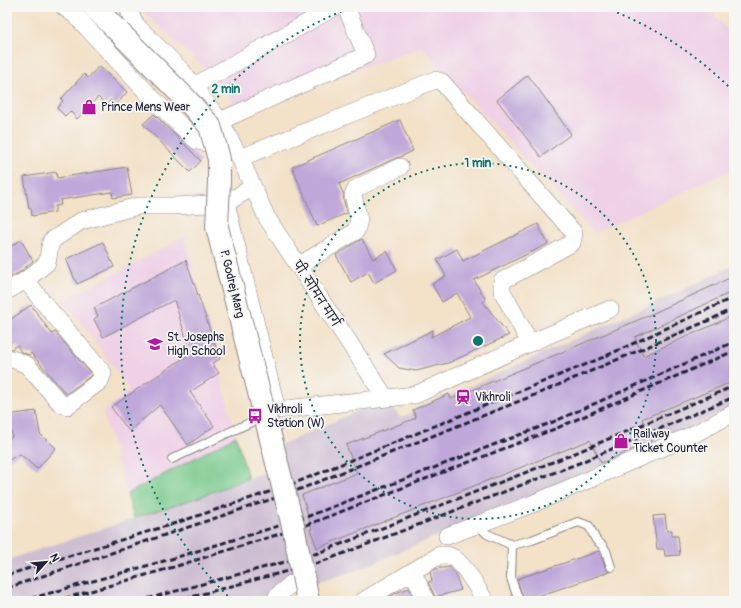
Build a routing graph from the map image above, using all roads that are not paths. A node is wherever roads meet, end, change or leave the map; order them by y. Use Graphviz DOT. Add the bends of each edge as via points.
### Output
graph roads {
  1 [pos="64,7"];
  2 [pos="94,7"];
  3 [pos="128,7"];
  4 [pos="335,7"];
  5 [pos="346,7"];
  6 [pos="194,86"];
  7 [pos="220,121"];
  8 [pos="240,158"];
  9 [pos="400,166"];
  10 [pos="253,187"];
  11 [pos="226,203"];
  12 [pos="298,266"];
  13 [pos="26,280"];
  14 [pos="7,291"];
  15 [pos="610,309"];
  16 [pos="530,343"];
  17 [pos="7,358"];
  18 [pos="385,397"];
  19 [pos="277,410"];
  20 [pos="734,413"];
  21 [pos="172,459"];
  22 [pos="478,525"];
  23 [pos="447,536"];
  24 [pos="512,544"];
  25 [pos="611,567"];
  26 [pos="413,572"];
  27 [pos="291,584"];
  28 [pos="278,601"];
  29 [pos="308,601"];
  30 [pos="363,601"];
  31 [pos="426,601"];
  32 [pos="483,601"];
  33 [pos="519,601"];
  1 -- 8 [label="street" via="76,16 153,99 197,141 220,146"];
  2 -- 29 [label="street, P. Godrej Marg, bridge" via="210,126 219,160 217,227 293,526"];
  3 -- 6 [label="street" via="137,26"];
  4 -- 6 [label="street"];
  5 -- 7 [label="street" via="366,56"];
  6 -- 7 [label="street"];
  7 -- 8 [label="street"];
  8 -- 10 [label="street, पी. सोमन मार्ग"];
  8 -- 16 [label="street" via="435,80 442,82 574,233 572,243 502,281 502,291"];
  9 -- 12 [label="street" via="357,188 353,195 360,220 356,231"];
  10 -- 11 [label="street"];
  10 -- 12 [label="street, पी. सोमन मार्ग" via="267,218"];
  11 -- 13 [label="street" via="138,206 81,221 51,241 47,262"];
  11 -- 19 [label="street"];
  12 -- 18 [label="street, पी. सोमन मार्ग"];
  13 -- 14 [label="street"];
  13 -- 17 [label="street" via="103,373 100,381 67,406 61,404 27,365"];
  15 -- 16 [label="street"];
  16 -- 18 [label="street" via="415,394"];
  18 -- 19 [label="street"];
  19 -- 21 [label="lane"];
  20 -- 22 [label="street" via="692,435"];
  22 -- 23 [label="street"];
  22 -- 24 [label="lane" via="487,534"];
  24 -- 25 [label="lane" via="532,540 578,522 589,526 596,540 606,551"];
  24 -- 33 [label="lane" via="511,578"];
  26 -- 30 [label="street"];
  26 -- 31 [label="street"];
  26 -- 32 [label="street" via="440,555 452,556 466,571"];
  27 -- 28 [label="street" via="277,596"];
}
